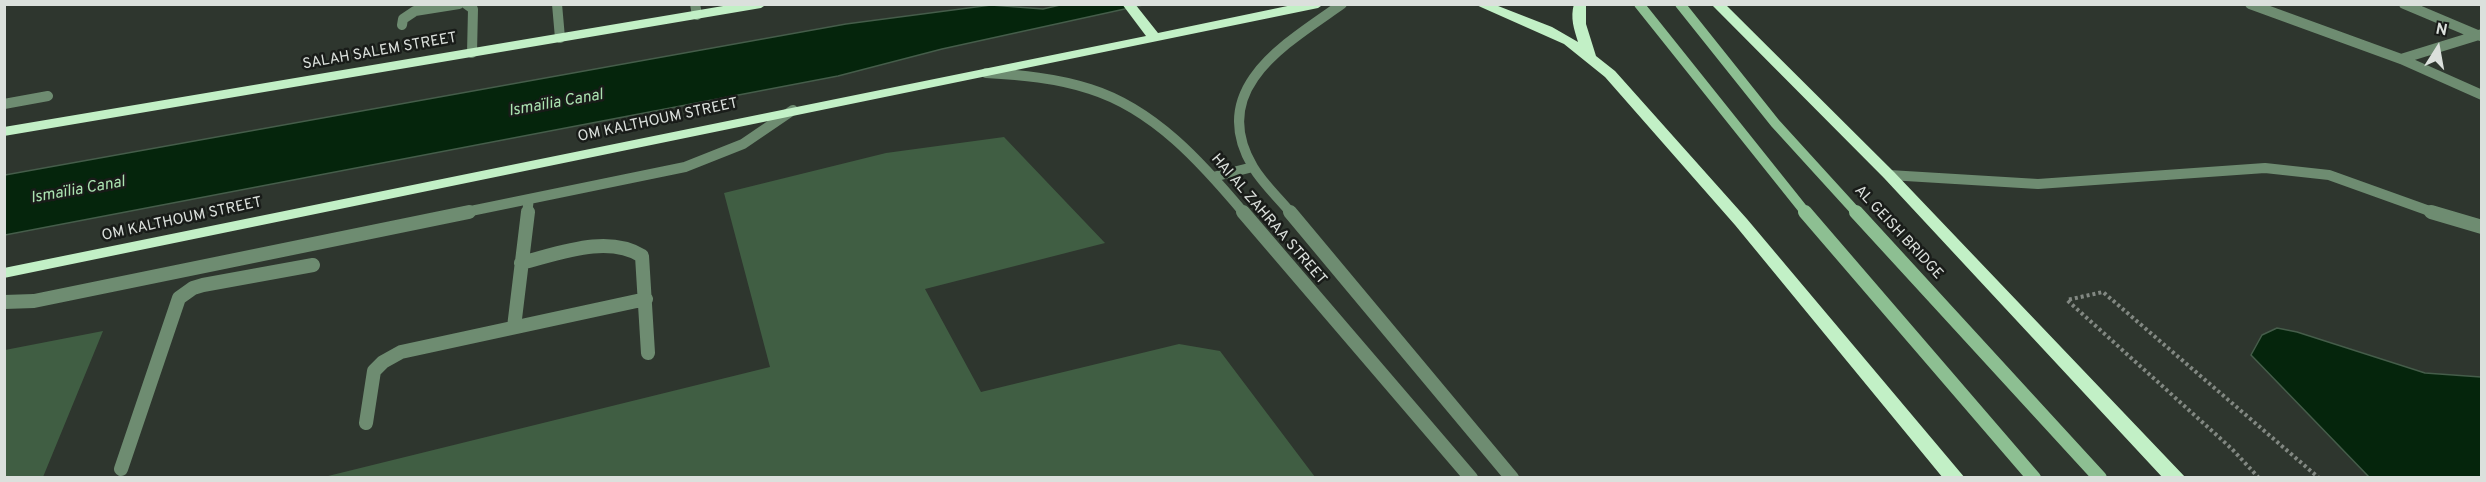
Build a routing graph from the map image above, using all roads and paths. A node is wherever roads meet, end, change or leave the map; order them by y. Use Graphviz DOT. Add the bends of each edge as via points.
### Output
graph roads {
  1 [pos="459,4"];
  2 [pos="466,4"];
  3 [pos="557,4"];
  4 [pos="761,4"];
  5 [pos="1128,4"];
  6 [pos="1318,4"];
  7 [pos="1342,4"];
  8 [pos="1480,4"];
  9 [pos="1580,4"];
  10 [pos="1639,4"];
  11 [pos="1680,4"];
  12 [pos="1717,4"];
  13 [pos="2250,4"];
  14 [pos="2404,4"];
  15 [pos="696,10"];
  16 [pos="402,26"];
  17 [pos="2480,35"];
  18 [pos="560,38"];
  19 [pos="1155,38"];
  20 [pos="471,53"];
  21 [pos="1590,56"];
  22 [pos="2401,59"];
  23 [pos="986,73"];
  24 [pos="48,96"];
  25 [pos="2481,96"];
  26 [pos="4,104"];
  27 [pos="793,110"];
  28 [pos="4,132"];
  29 [pos="1253,167"];
  30 [pos="1889,176"];
  31 [pos="1213,177"];
  32 [pos="529,199"];
  33 [pos="2481,227"];
  34 [pos="521,263"];
  35 [pos="313,265"];
  36 [pos="203,266"];
  37 [pos="4,273"];
  38 [pos="193,288"];
  39 [pos="646,299"];
  40 [pos="4,302"];
  41 [pos="514,327"];
  42 [pos="648,353"];
  43 [pos="366,423"];
  44 [pos="121,469"];
  45 [pos="1471,477"];
  46 [pos="1512,477"];
  47 [pos="1955,477"];
  48 [pos="2034,477"];
  49 [pos="2100,477"];
  50 [pos="2176,477"];
  51 [pos="2259,477"];
  52 [pos="2319,477"];
  1 -- 16 [label="street" via="411,13 403,19"];
  2 -- 20 [label="street" via="473,9"];
  3 -- 18 [label="street"];
  4 -- 15 [label="highway, SALAH SALEM STREET"];
  5 -- 19 [label="highway"];
  6 -- 19 [label="highway, OM KALTHOUM STREET"];
  7 -- 29 [label="street, HAI AL ZAHRAA STREET" via="1262,65 1250,80 1239,113 1240,131"];
  8 -- 21 [label="highway" via="1547,30"];
  9 -- 21 [label="highway" via="1577,13"];
  10 -- 48 [label="main road" via="1777,179"];
  11 -- 49 [label="main road, AL GEISH BRIDGE" via="1775,123"];
  12 -- 30 [label="highway"];
  13 -- 22 [label="street"];
  14 -- 17 [label="street"];
  15 -- 18 [label="highway, SALAH SALEM STREET"];
  17 -- 22 [label="street"];
  18 -- 20 [label="highway, SALAH SALEM STREET"];
  19 -- 23 [label="highway, OM KALTHOUM STREET"];
  20 -- 28 [label="highway, SALAH SALEM STREET"];
  21 -- 47 [label="highway" via="1741,222"];
  22 -- 25 [label="street"];
  23 -- 27 [label="highway, OM KALTHOUM STREET"];
  23 -- 31 [label="street, HAI AL ZAHRAA STREET" via="1058,81 1121,102 1146,117"];
  24 -- 26 [label="street"];
  27 -- 32 [label="street" via="743,144 717,156"];
  27 -- 37 [label="highway, OM KALTHOUM STREET"];
  29 -- 31 [label="street"];
  29 -- 46 [label="street, HAI AL ZAHRAA STREET"];
  30 -- 33 [label="street" via="2038,183 2292,169 2329,175"];
  30 -- 50 [label="highway"];
  31 -- 45 [label="street, HAI AL ZAHRAA STREET"];
  32 -- 34 [label="street"];
  32 -- 36 [label="street"];
  34 -- 39 [label="street" via="608,245 629,247 642,256"];
  34 -- 41 [label="street"];
  35 -- 38 [label="street"];
  36 -- 38 [label="street"];
  36 -- 40 [label="street" via="34,301"];
  38 -- 44 [label="street" via="179,298"];
  39 -- 41 [label="street"];
  39 -- 42 [label="street"];
  41 -- 43 [label="street" via="401,352 383,362 374,371"];
  51 -- 52 [label="path" via="2067,300 2103,292"];
}
